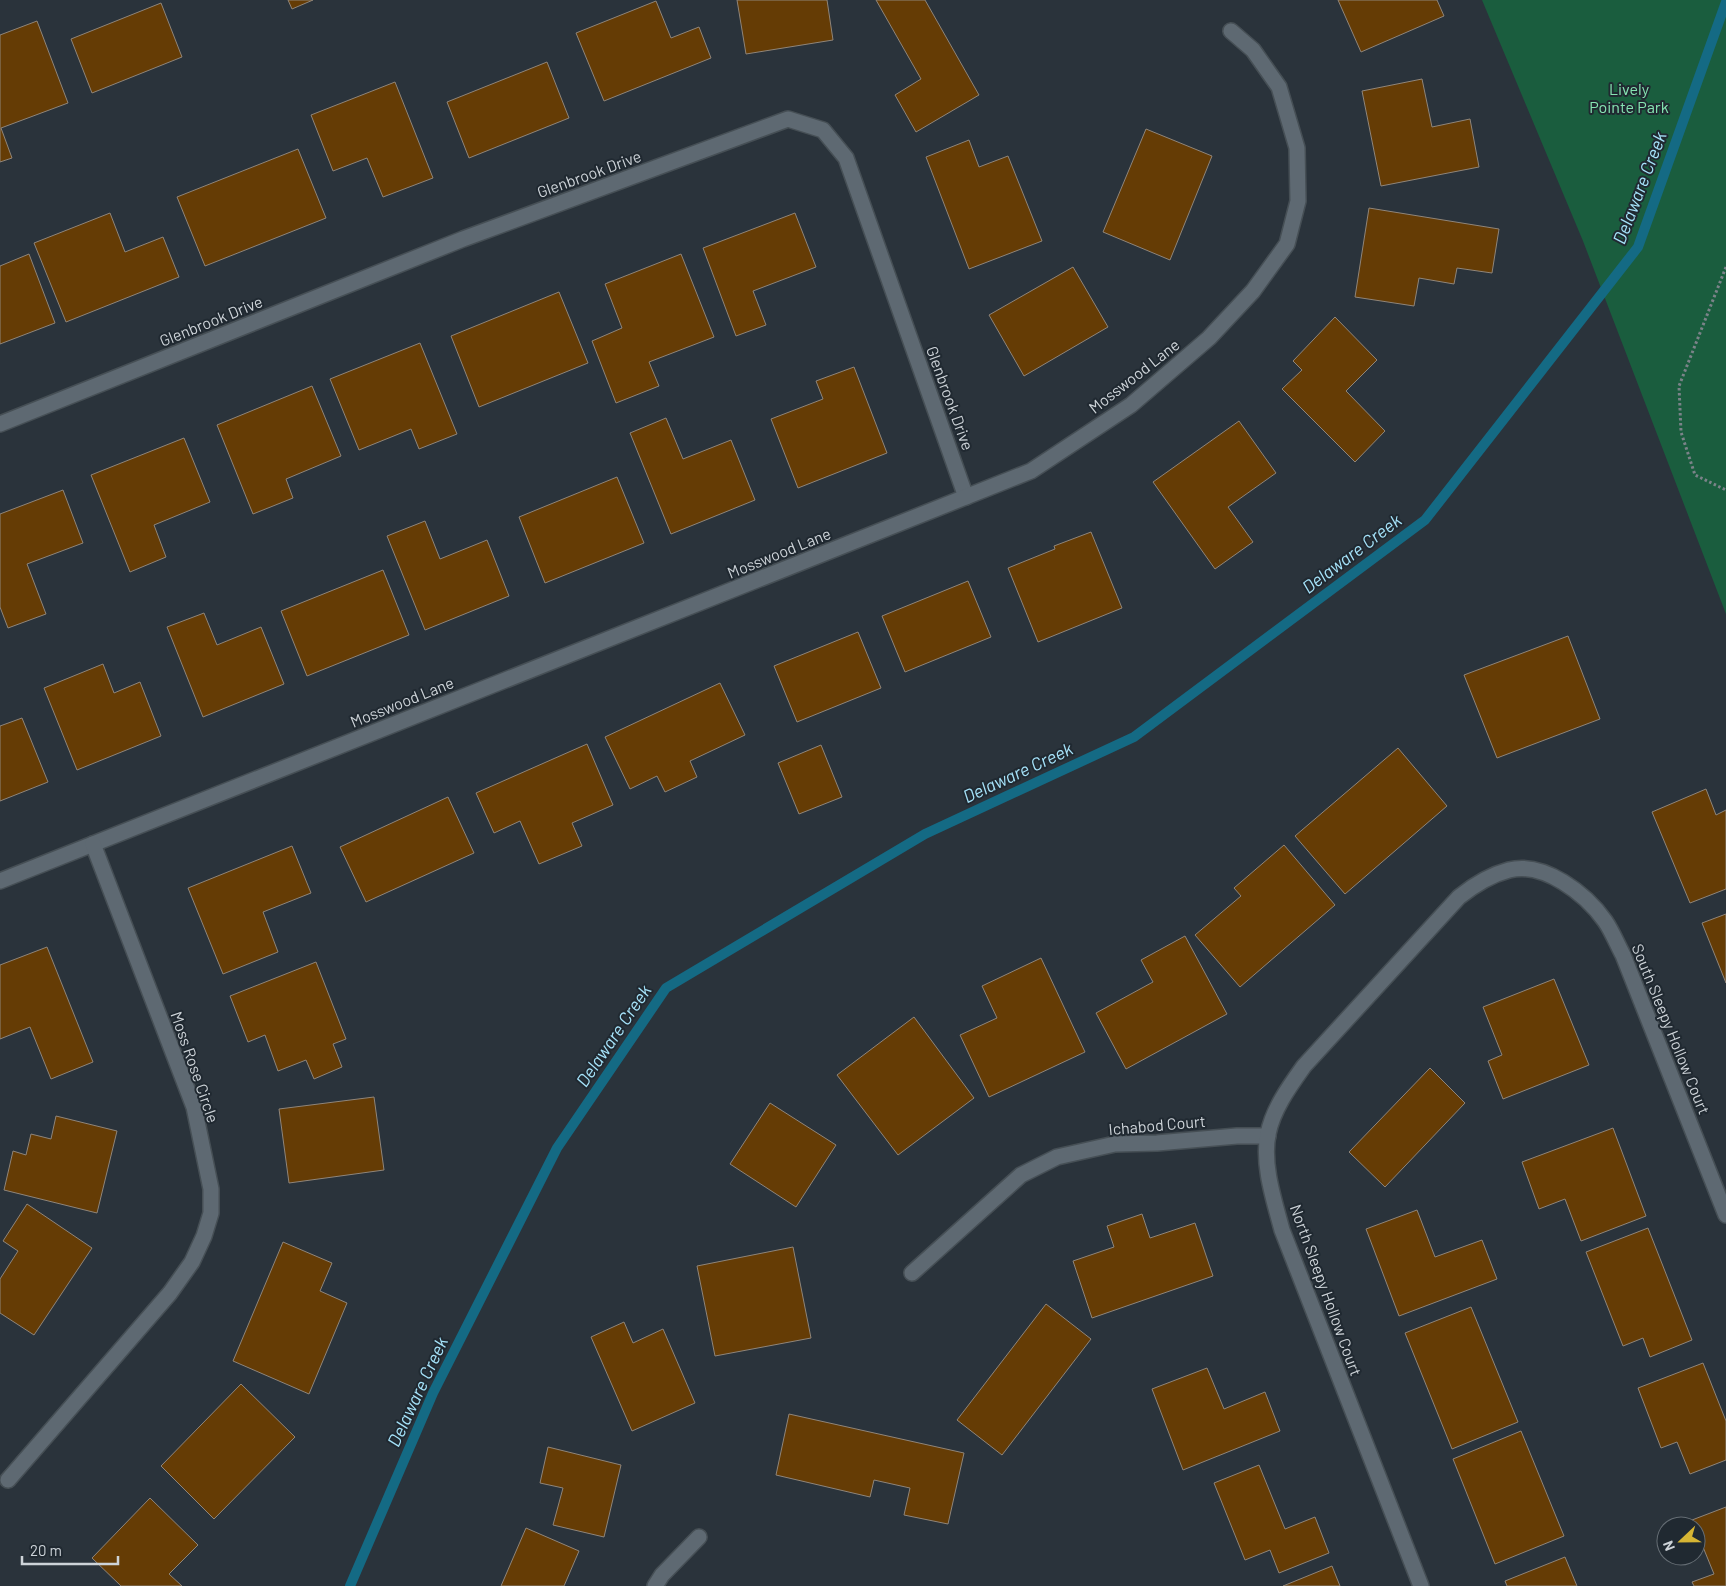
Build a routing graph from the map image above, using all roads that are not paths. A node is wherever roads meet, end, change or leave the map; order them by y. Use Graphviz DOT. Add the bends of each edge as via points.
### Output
graph roads {
  1 [pos="1231,31"];
  2 [pos="0,424"];
  3 [pos="966,497"];
  4 [pos="93,844"];
  5 [pos="1554,877"];
  6 [pos="0,881"];
  7 [pos="1268,1136"];
  8 [pos="1726,1216"];
  9 [pos="912,1273"];
  10 [pos="8,1480"];
  11 [pos="699,1537"];
  12 [pos="655,1586"];
  13 [pos="1421,1586"];
  1 -- 3 [label="street, Mosswood Lane" via="1254,50 1279,88 1297,148 1298,201 1287,244 1253,290 1208,338 1131,405 1031,471"];
  2 -- 3 [label="street, Glenbrook Drive" via="463,239 788,119 824,130 846,158"];
  3 -- 4 [label="street, Mosswood Lane"];
  4 -- 6 [label="street, Mosswood Lane"];
  4 -- 10 [label="street, Moss Rose Circle" via="194,1107 211,1188 211,1213 192,1262 170,1293"];
  5 -- 7 [label="street, North Sleepy Hollow Court" via="1511,869 1474,885 1459,897 1304,1066 1274,1116"];
  5 -- 8 [label="street, South Sleepy Hollow Court" via="1576,890 1605,921 1623,955"];
  7 -- 9 [label="street, Ichabod Court" via="1115,1144 1057,1158 1021,1175"];
  7 -- 13 [label="street, North Sleepy Hollow Court" via="1268,1169 1282,1230"];
  11 -- 12 [label="street"];
}
